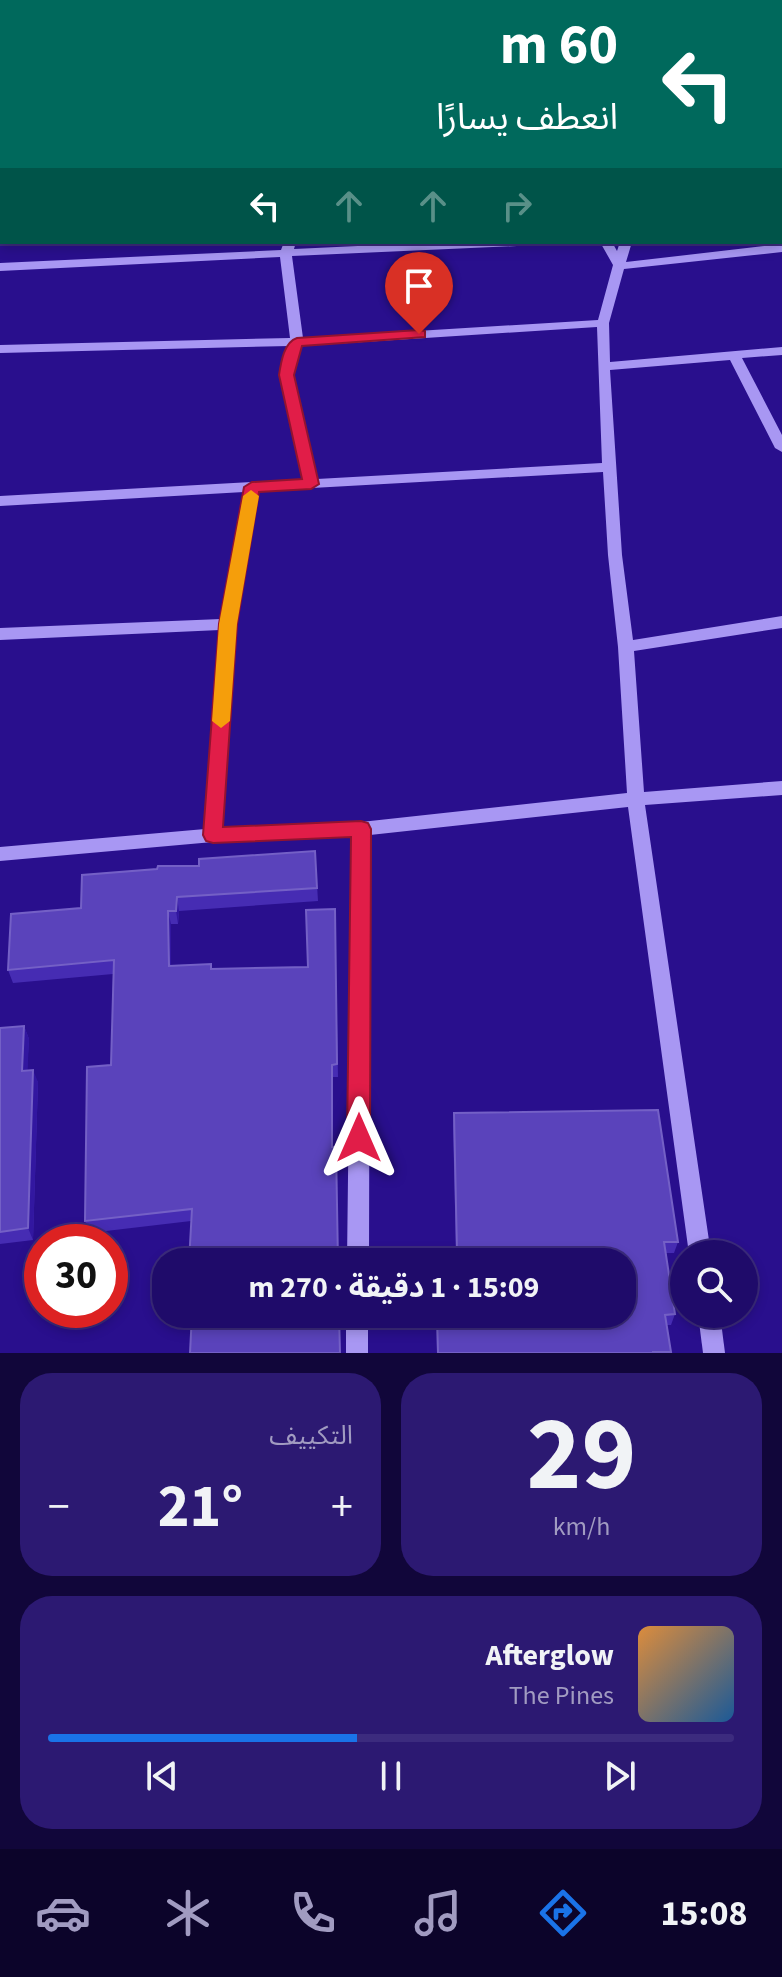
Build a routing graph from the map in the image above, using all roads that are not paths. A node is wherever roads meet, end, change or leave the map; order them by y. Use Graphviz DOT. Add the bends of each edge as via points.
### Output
graph roads {
  1 [pos="441,244"];
  2 [pos="607,244"];
  3 [pos="626,244"];
  4 [pos="288,248"];
  5 [pos="782,248"];
  6 [pos="620,266"];
  7 [pos="0,267"];
  8 [pos="603,323"];
  9 [pos="297,342"];
  10 [pos="0,349"];
  11 [pos="782,351"];
  12 [pos="734,355"];
  13 [pos="603,367"];
  14 [pos="782,448"];
  15 [pos="611,467"];
  16 [pos="311,484"];
  17 [pos="252,487"];
  18 [pos="0,501"];
  19 [pos="782,622"];
  20 [pos="228,624"];
  21 [pos="0,634"];
  22 [pos="626,647"];
  23 [pos="782,788"];
  24 [pos="636,799"];
  25 [pos="361,829"];
  26 [pos="213,835"];
  27 [pos="0,854"];
  28 [pos="698,1240"];
  29 [pos="358,1248"];
  30 [pos="357,1328"];
  31 [pos="711,1328"];
  32 [pos="357,1353"];
  33 [pos="714,1353"];
  1 -- 4 [label="street"];
  2 -- 6 [label="street"];
  3 -- 6 [label="street"];
  4 -- 7 [label="street"];
  4 -- 9 [label="street"];
  5 -- 6 [label="street"];
  6 -- 8 [label="street"];
  8 -- 9 [label="street"];
  8 -- 13 [label="street"];
  9 -- 10 [label="street"];
  9 -- 16 [label="street" via="287,375"];
  11 -- 12 [label="street"];
  12 -- 13 [label="street"];
  12 -- 14 [label="street"];
  13 -- 15 [label="street"];
  15 -- 16 [label="street"];
  15 -- 22 [label="street"];
  16 -- 17 [label="street"];
  17 -- 18 [label="street"];
  17 -- 20 [label="street"];
  19 -- 22 [label="street"];
  20 -- 21 [label="street"];
  20 -- 26 [label="street"];
  22 -- 24 [label="street"];
  23 -- 24 [label="street"];
  24 -- 25 [label="street"];
  24 -- 28 [label="street"];
  25 -- 26 [label="street"];
  25 -- 29 [label="street"];
  26 -- 27 [label="street"];
  30 -- 32 [label="street"];
  31 -- 33 [label="street"];
}
